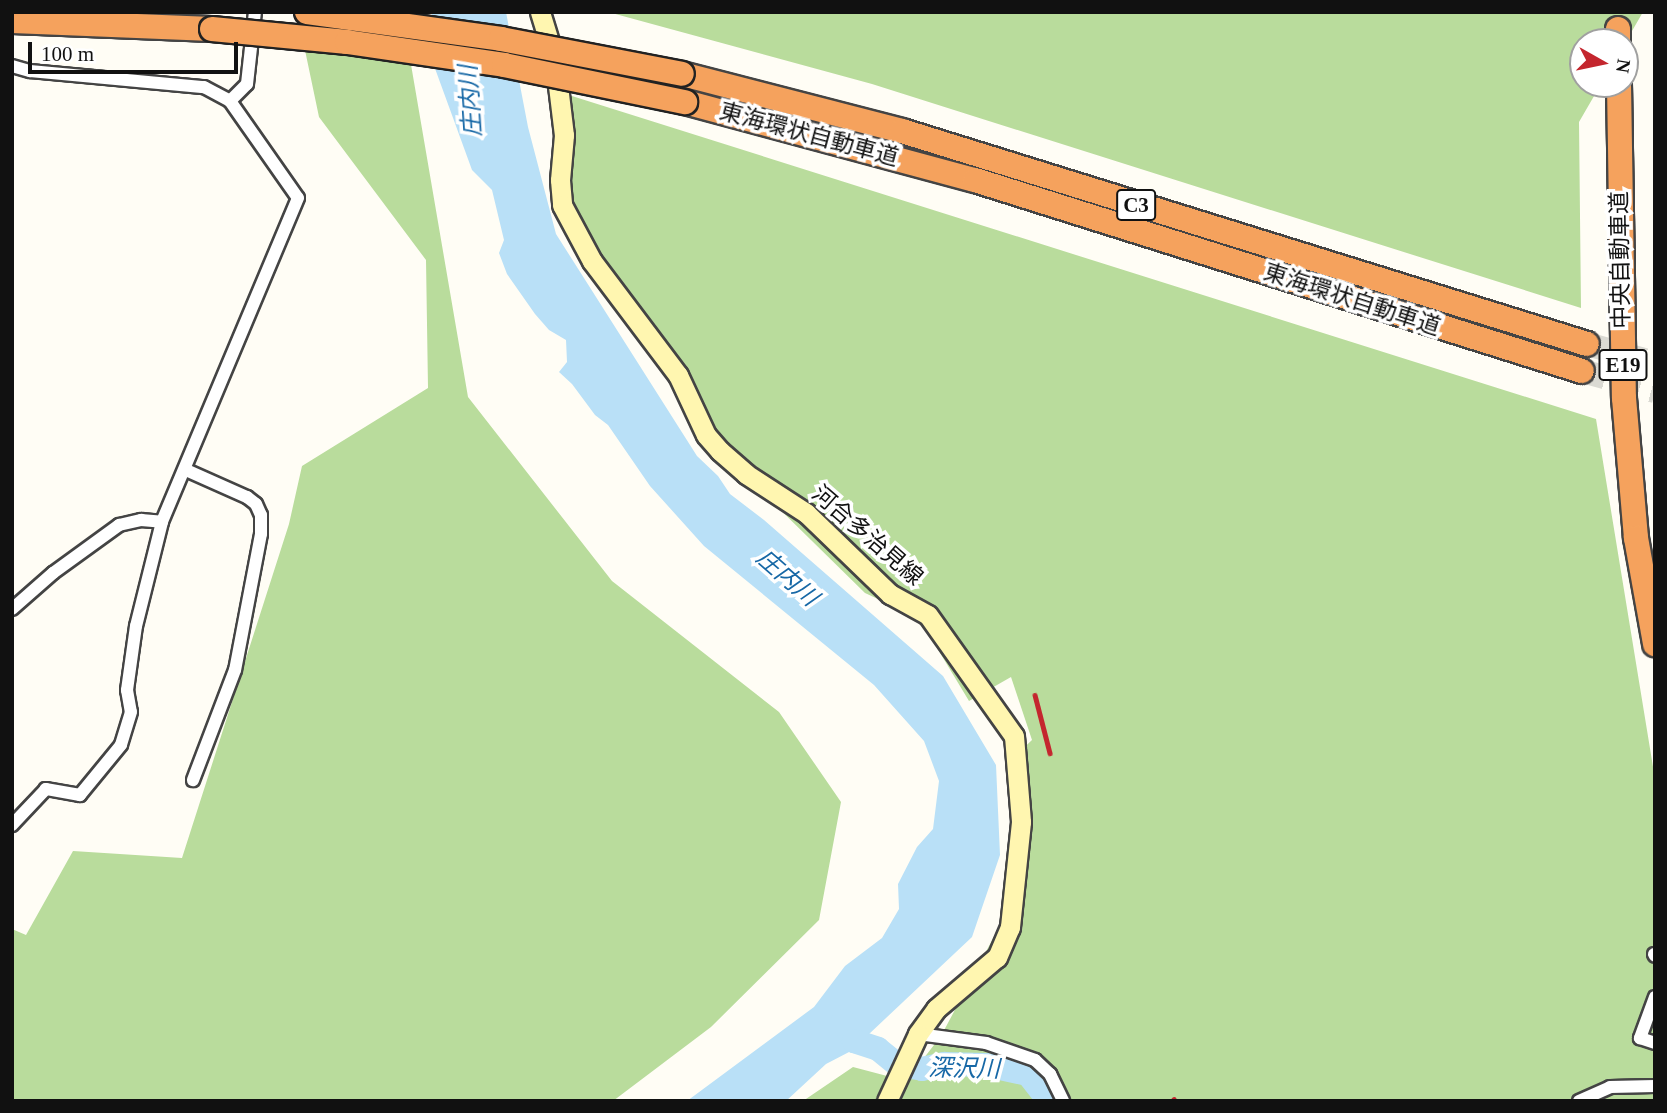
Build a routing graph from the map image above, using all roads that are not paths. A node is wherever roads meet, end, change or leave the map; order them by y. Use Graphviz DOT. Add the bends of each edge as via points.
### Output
graph roads {
  1 [pos="255,12"];
  2 [pos="307,12"];
  3 [pos="540,12"];
  4 [pos="12,21"];
  5 [pos="12,65"];
  6 [pos="1619,98"];
  7 [pos="230,101"];
  8 [pos="1587,344"];
  9 [pos="1582,371"];
  10 [pos="186,470"];
  11 [pos="162,522"];
  12 [pos="12,608"];
  13 [pos="1655,644"];
  14 [pos="193,780"];
  15 [pos="12,825"];
  16 [pos="1655,997"];
  17 [pos="916,1040"];
  18 [pos="1655,1043"];
  19 [pos="1655,1086"];
  20 [pos="887,1101"];
  21 [pos="1063,1101"];
  22 [pos="1579,1101"];
  1 -- 7 [label="street" via="247,84"];
  2 -- 8 [label="highway, 東海環状自動車道 / C3, bridge" via="477,35 682,74 902,131"];
  3 -- 17 [label="main road, 河合多治見線" via="555,61 564,135 562,205 592,261 678,375 706,435 720,451 806,513 890,594 928,615 1014,736 1021,822 1010,927 997,957 936,1009"];
  4 -- 9 [label="highway, 東海環状自動車道 / C3, bridge" via="212,29 451,57 685,102 962,177"];
  5 -- 7 [label="street" via="30,71 204,87"];
  6 -- 13 [label="highway, 中央自動車道 / E19" via="1624,398 1636,538"];
  7 -- 10 [label="street" via="298,198"];
  10 -- 11 [label="street"];
  10 -- 14 [label="street" via="247,497 261,515 235,670"];
  11 -- 12 [label="street" via="120,525"];
  11 -- 15 [label="street" via="136,626 127,690 131,712 121,745 80,795 46,789"];
  16 -- 18 [label="street" via="1640,1038"];
  17 -- 20 [label="main road, 河合多治見線"];
  17 -- 21 [label="street" via="986,1043 1035,1060 1050,1074"];
  19 -- 22 [label="street" via="1610,1087"];
}
